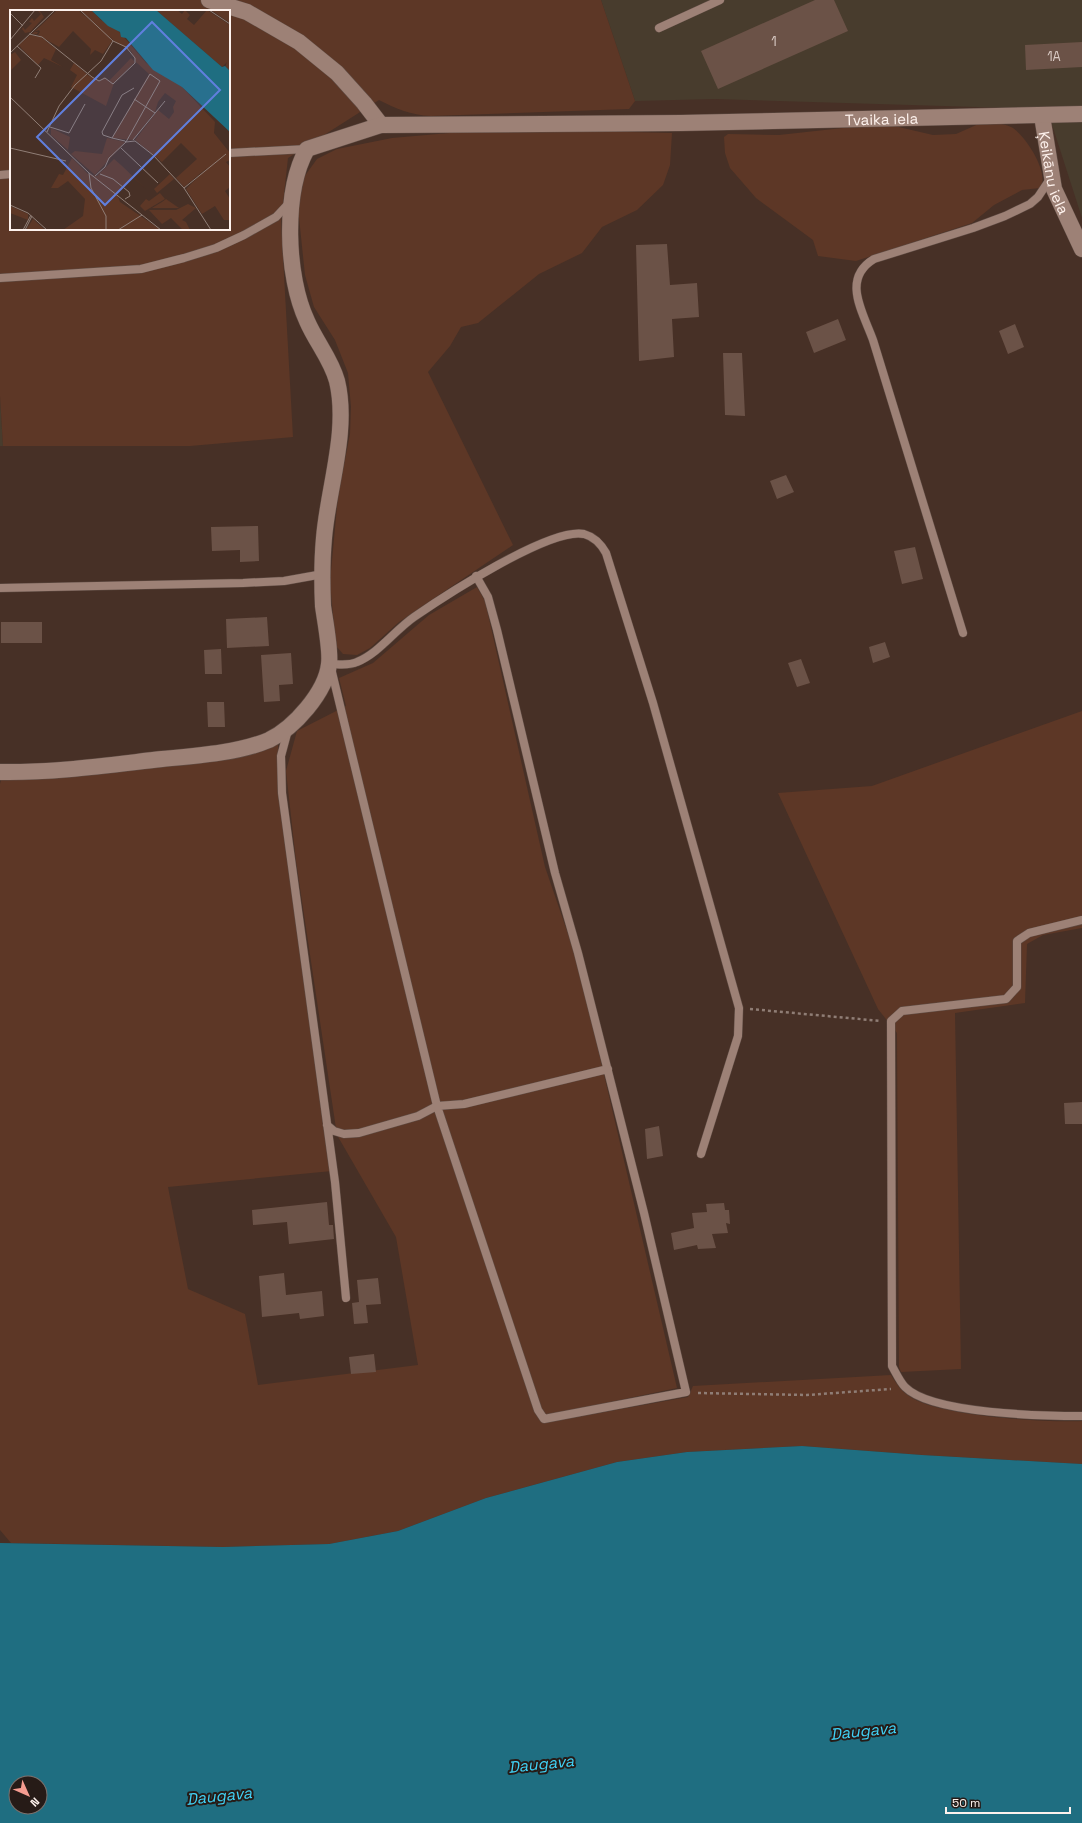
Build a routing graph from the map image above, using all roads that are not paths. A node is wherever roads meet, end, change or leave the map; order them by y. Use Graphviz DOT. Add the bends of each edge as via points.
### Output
graph roads {
  1 [pos="209,0"];
  2 [pos="720,0"];
  3 [pos="659,28"];
  4 [pos="1082,114"];
  5 [pos="1042,116"];
  6 [pos="381,125"];
  7 [pos="307,150"];
  8 [pos="230,153"];
  9 [pos="10,174"];
  10 [pos="0,175"];
  11 [pos="1051,175"];
  12 [pos="292,200"];
  13 [pos="1082,249"];
  14 [pos="0,278"];
  15 [pos="323,574"];
  16 [pos="476,576"];
  17 [pos="0,588"];
  18 [pos="963,634"];
  19 [pos="330,664"];
  20 [pos="288,728"];
  21 [pos="0,772"];
  22 [pos="1082,920"];
  23 [pos="608,1069"];
  24 [pos="437,1106"];
  25 [pos="328,1125"];
  26 [pos="701,1154"];
  27 [pos="346,1298"];
  28 [pos="1082,1416"];
  1 -- 6 [label="street" via="247,12 298,42 337,73"];
  2 -- 3 [label="lane"];
  4 -- 5 [label="street, Tvaika iela"];
  5 -- 6 [label="street, Tvaika iela" via="681,123"];
  5 -- 11 [label="street, Ķeikānu iela"];
  6 -- 7 [label="street, Tvaika iela"];
  7 -- 8 [label="lane"];
  7 -- 12 [label="street" via="296,177"];
  9 -- 10 [label="lane"];
  11 -- 13 [label="street, Ķeikānu iela" via="1054,189"];
  11 -- 18 [label="lane" via="1043,191 1030,204 973,228 874,259 860,270 856,280 856,292"];
  12 -- 14 [label="lane" via="276,217 244,235 216,248 184,258 141,269"];
  12 -- 15 [label="street" via="291,231 297,296 307,322 326,353 341,402 340,430 324,538"];
  15 -- 17 [label="lane" via="284,581 243,583"];
  15 -- 19 [label="street" via="323,604"];
  16 -- 19 [label="lane" via="413,618 370,655 356,663"];
  16 -- 23 [label="lane" via="488,597 497,630 556,873"];
  16 -- 26 [label="lane" via="542,544 569,535 583,534 594,538 606,553 653,703 739,1008 738,1036"];
  19 -- 20 [label="street" via="318,693"];
  19 -- 24 [label="lane"];
  20 -- 21 [label="street" via="269,740 245,747 190,756 99,766"];
  20 -- 25 [label="lane" via="281,756 282,793"];
  22 -- 28 [label="lane" via="1029,932 1017,941 1017,987 1006,999 902,1011 891,1022 892,1366 906,1388 928,1401 971,1409 1043,1416"];
  23 -- 24 [label="lane" via="464,1104"];
  23 -- 24 [label="lane" via="686,1392 544,1419 538,1410"];
  24 -- 25 [label="lane" via="418,1116 359,1133 344,1134 334,1131"];
  25 -- 27 [label="lane" via="341,1229"];
}
